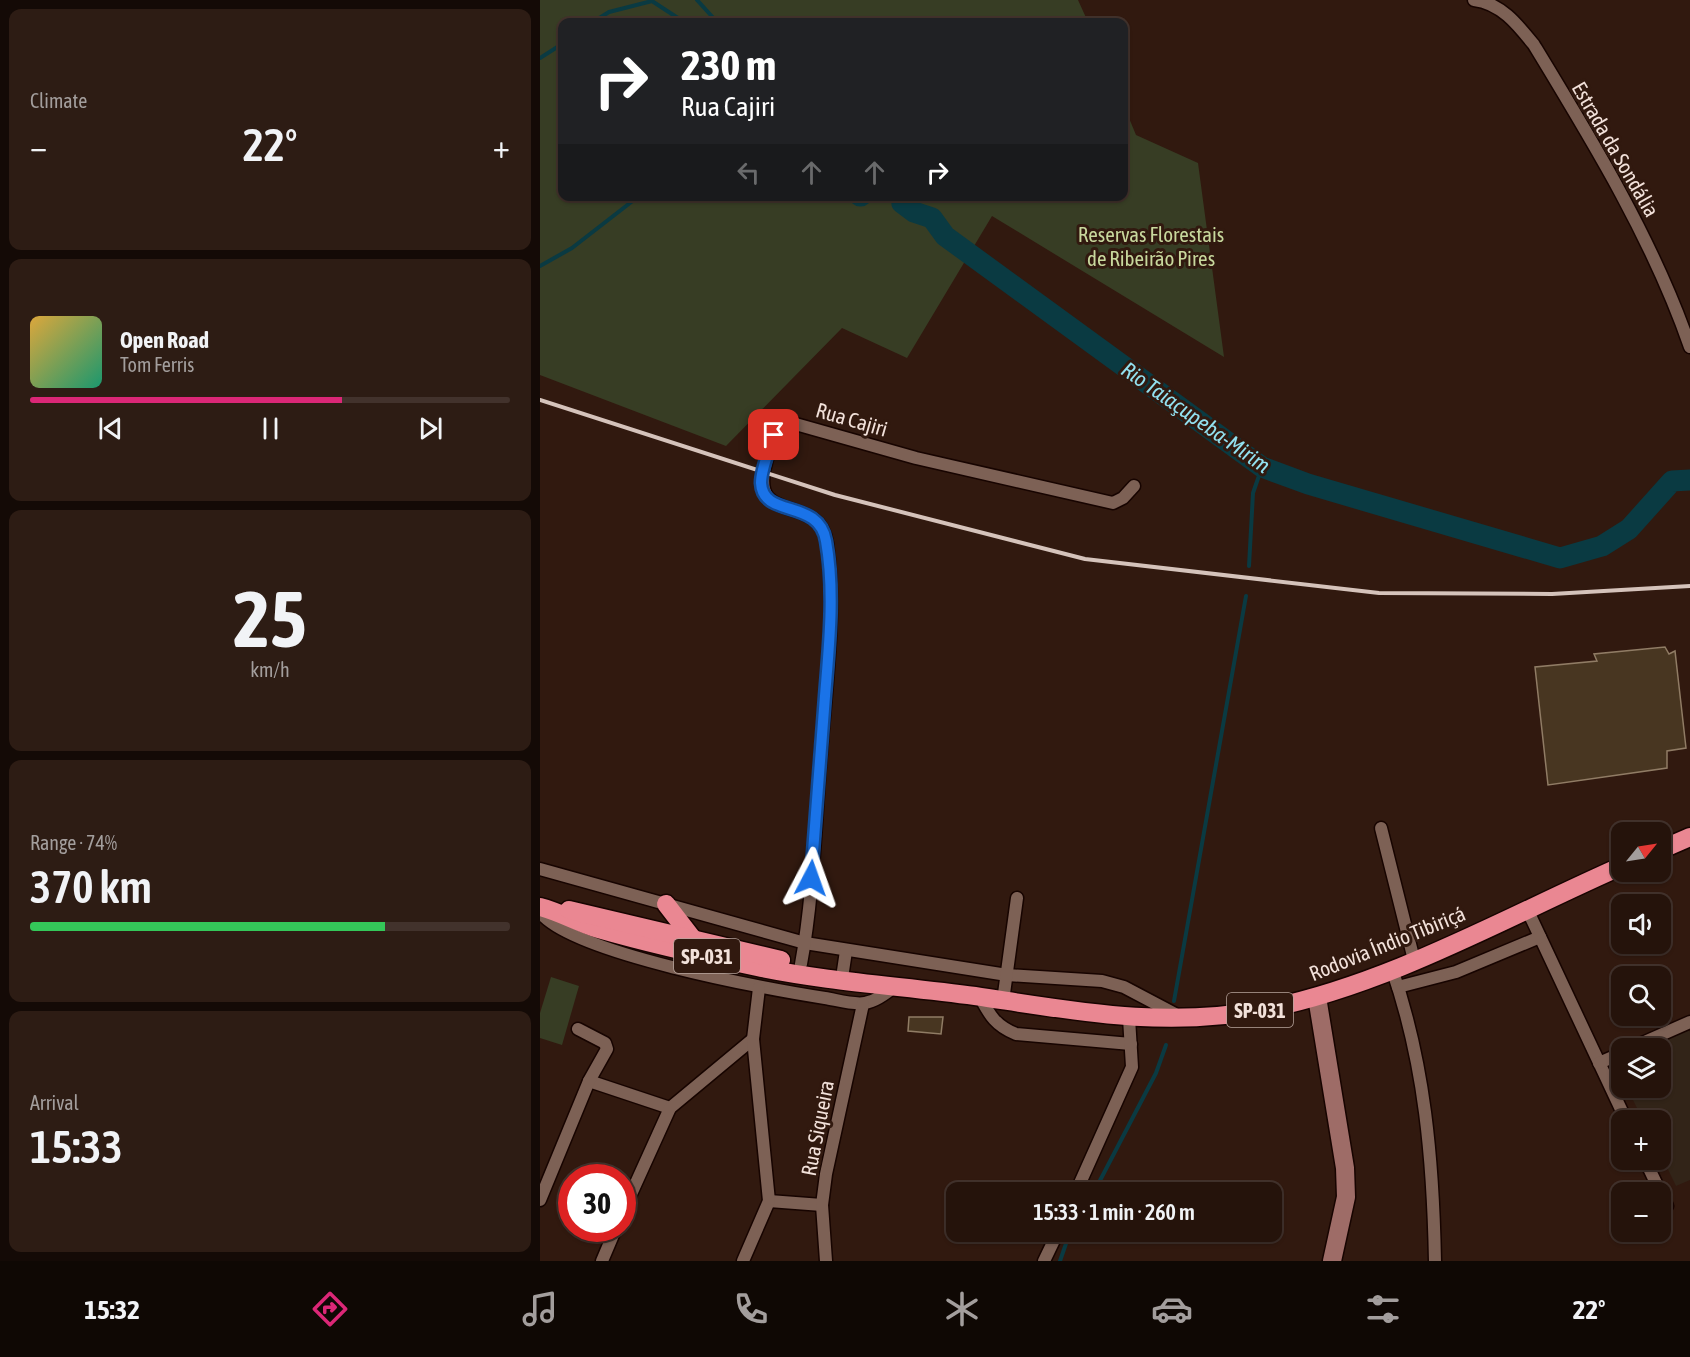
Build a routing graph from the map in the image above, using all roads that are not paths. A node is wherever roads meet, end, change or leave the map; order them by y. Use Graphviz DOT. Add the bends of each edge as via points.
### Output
graph roads {
  1 [pos="1474,0"];
  2 [pos="1690,347"];
  3 [pos="1134,486"];
  4 [pos="1381,828"];
  5 [pos="1690,837"];
  6 [pos="1671,845"];
  7 [pos="540,869"];
  8 [pos="1611,872"];
  9 [pos="1017,898"];
  10 [pos="666,904"];
  11 [pos="542,909"];
  12 [pos="1527,909"];
  13 [pos="1540,937"];
  14 [pos="693,939"];
  15 [pos="805,943"];
  16 [pos="846,951"];
  17 [pos="1414,960"];
  18 [pos="801,964"];
  19 [pos="1392,969"];
  20 [pos="843,971"];
  21 [pos="1007,975"];
  22 [pos="873,982"];
  23 [pos="896,985"];
  24 [pos="1398,987"];
  25 [pos="759,988"];
  26 [pos="980,997"];
  27 [pos="1317,997"];
  28 [pos="1003,1001"];
  29 [pos="863,1004"];
  30 [pos="1129,1018"];
  31 [pos="1185,1019"];
  32 [pos="1690,1022"];
  33 [pos="578,1029"];
  34 [pos="1654,1038"];
  35 [pos="753,1039"];
  36 [pos="1131,1044"];
  37 [pos="1611,1058"];
  38 [pos="1599,1063"];
  39 [pos="589,1081"];
  40 [pos="670,1108"];
  41 [pos="1621,1110"];
  42 [pos="1081,1182"];
  43 [pos="636,1183"];
  44 [pos="540,1200"];
  45 [pos="769,1201"];
  46 [pos="822,1206"];
  47 [pos="610,1242"];
  48 [pos="1053,1242"];
  49 [pos="602,1261"];
  50 [pos="744,1261"];
  51 [pos="826,1261"];
  52 [pos="1044,1261"];
  53 [pos="1332,1261"];
  54 [pos="1435,1261"];
  1 -- 2 [label="street, Estrada da Sondália" via="1502,10 1533,45 1654,256"];
  3 -- 15 [label="street, Rua Cajiri" via="1113,503 916,458 792,423 784,424 774,435 761,480 765,495 777,505 815,518 827,543 829,650"];
  4 -- 17 [label="street"];
  5 -- 6 [label="highway"];
  7 -- 10 [label="street"];
  8 -- 12 [label="highway, Rodovia Índio Tibiriçá / SP-031"];
  9 -- 21 [label="street"];
  10 -- 14 [label="highway"];
  10 -- 15 [label="street"];
  11 -- 14 [label="highway, Rodovia Índio Tibiriçá / SP-031" via="579,911"];
  11 -- 22 [label="highway, Rodovia Índio Tibiriçá / SP-031" via="595,928 746,965 843,982"];
  11 -- 25 [label="street" via="553,925 586,939 639,958"];
  12 -- 13 [label="street"];
  12 -- 17 [label="highway, Rodovia Índio Tibiriçá / SP-031"];
  13 -- 24 [label="street" via="1456,972"];
  13 -- 38 [label="street"];
  14 -- 18 [label="highway, Rodovia Índio Tibiriçá / SP-031"];
  15 -- 16 [label="street"];
  15 -- 18 [label="street, Rua Cajiri"];
  16 -- 20 [label="street"];
  16 -- 21 [label="street"];
  17 -- 19 [label="highway, Rodovia Índio Tibiriçá / SP-031"];
  18 -- 20 [label="highway, Rodovia Índio Tibiriçá / SP-031"];
  19 -- 24 [label="street"];
  19 -- 27 [label="highway, Rodovia Índio Tibiriçá / SP-031"];
  20 -- 22 [label="highway, Rodovia Índio Tibiriçá / SP-031"];
  21 -- 28 [label="street"];
  21 -- 31 [label="street" via="1113,983"];
  22 -- 23 [label="highway, Rodovia Índio Tibiriçá / SP-031"];
  23 -- 26 [label="highway, Rodovia Índio Tibiriçá / SP-031"];
  23 -- 29 [label="street" via="885,995"];
  24 -- 54 [label="street" via="1425,1099"];
  25 -- 29 [label="street"];
  25 -- 35 [label="street"];
  26 -- 28 [label="highway, Rodovia Índio Tibiriçá / SP-031"];
  26 -- 36 [label="street" via="992,1020 1016,1034"];
  27 -- 31 [label="highway, Rodovia Índio Tibiriçá / SP-031" via="1225,1016"];
  27 -- 53 [label="street" via="1346,1178 1345,1206"];
  28 -- 30 [label="highway, Rodovia Índio Tibiriçá / SP-031"];
  29 -- 46 [label="street, Rua Siqueira" via="831,1146"];
  30 -- 31 [label="highway, Rodovia Índio Tibiriçá / SP-031"];
  30 -- 36 [label="street"];
  32 -- 34 [label="street"];
  33 -- 39 [label="street" via="607,1046"];
  35 -- 40 [label="street"];
  35 -- 45 [label="street"];
  36 -- 42 [label="street" via="1132,1067 1126,1084"];
  37 -- 38 [label="street"];
  38 -- 41 [label="street"];
  39 -- 40 [label="street"];
  39 -- 44 [label="street"];
  40 -- 43 [label="street"];
  45 -- 46 [label="street"];
  45 -- 50 [label="street"];
  46 -- 51 [label="street, Rua Siqueira"];
  47 -- 49 [label="street"];
  48 -- 52 [label="street"];
}
